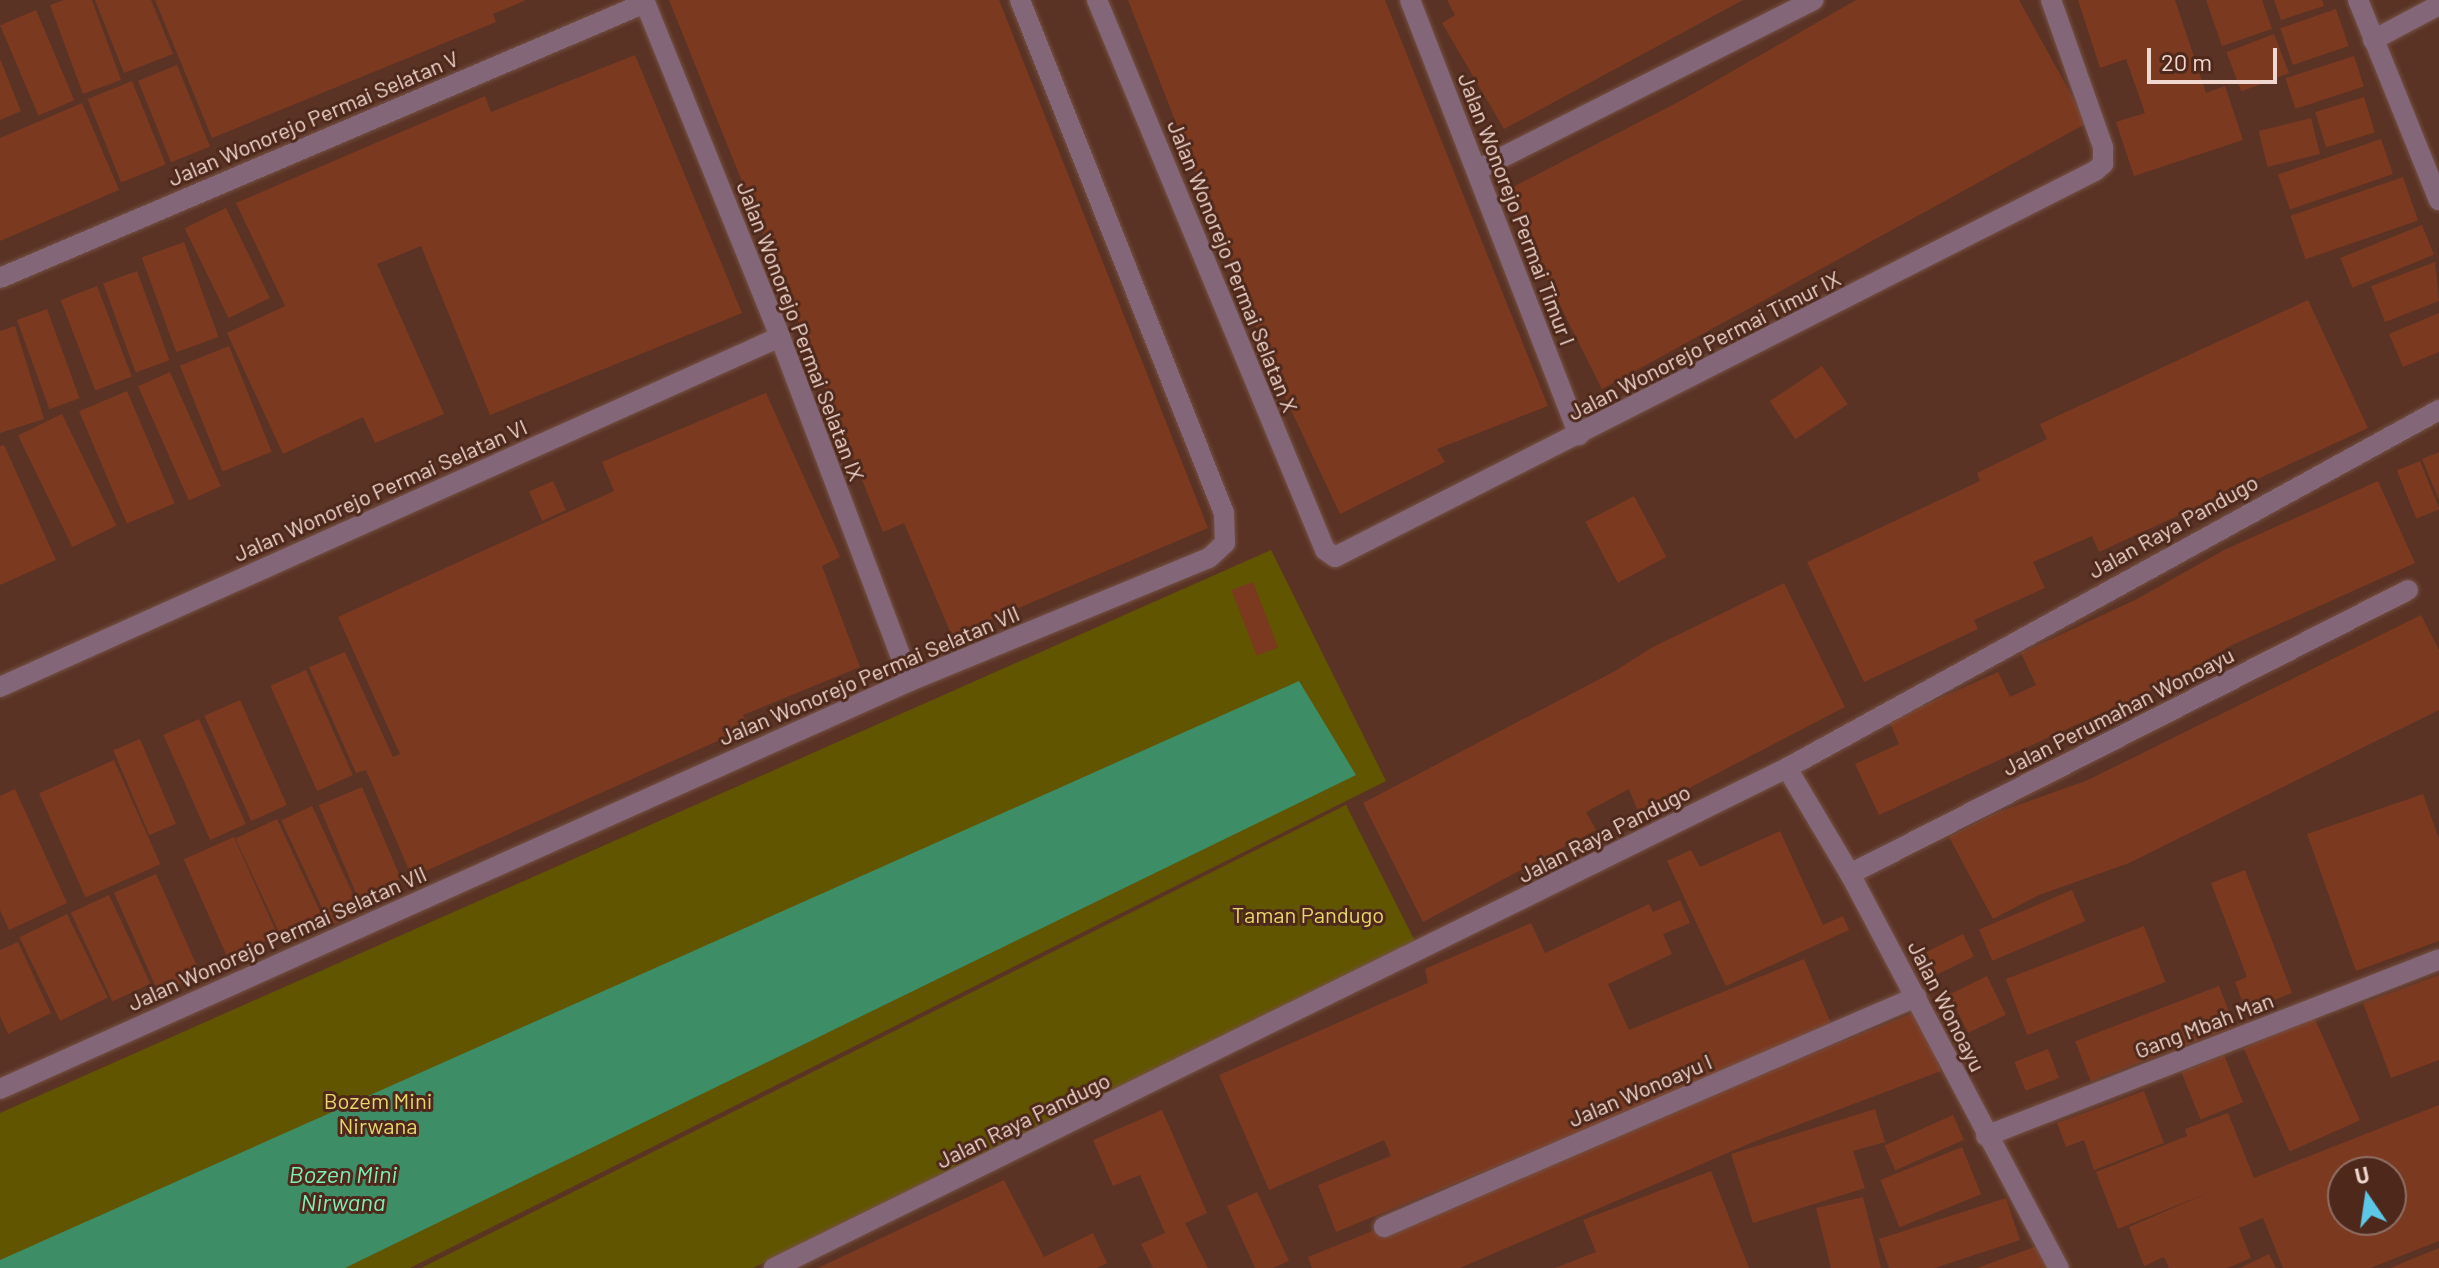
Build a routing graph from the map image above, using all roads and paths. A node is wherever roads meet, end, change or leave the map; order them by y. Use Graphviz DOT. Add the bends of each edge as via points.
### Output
graph roads {
  1 [pos="1020,0"];
  2 [pos="1097,0"];
  3 [pos="1410,0"];
  4 [pos="1813,0"];
  5 [pos="2051,0"];
  6 [pos="2358,0"];
  7 [pos="644,1"];
  8 [pos="2439,5"];
  9 [pos="2373,40"];
  10 [pos="1477,170"];
  11 [pos="2439,200"];
  12 [pos="0,278"];
  13 [pos="780,337"];
  14 [pos="2439,410"];
  15 [pos="1579,435"];
  16 [pos="1325,550"];
  17 [pos="2408,590"];
  18 [pos="910,681"];
  19 [pos="0,687"];
  20 [pos="1787,768"];
  21 [pos="1850,874"];
  22 [pos="2439,959"];
  23 [pos="1916,997"];
  24 [pos="0,1089"];
  25 [pos="1986,1136"];
  26 [pos="1384,1227"];
  27 [pos="774,1268"];
  28 [pos="2059,1268"];
  1 -- 18 [label="street, Jalan Wonorejo Permai Selatan VII" via="1224,513 1225,543 1209,558"];
  2 -- 16 [label="street, Jalan Wonorejo Permai Selatan X"];
  3 -- 10 [label="street, Jalan Wonorejo Permai Timur I"];
  4 -- 10 [label="street"];
  5 -- 15 [label="street, Jalan Wonorejo Permai Timur IX" via="2103,147 2103,164 2084,179"];
  6 -- 9 [label="street"];
  7 -- 12 [label="street, Jalan Wonorejo Permai Selatan V"];
  7 -- 13 [label="street, Jalan Wonorejo Permai Selatan IX"];
  8 -- 9 [label="street"];
  9 -- 11 [label="street"];
  10 -- 15 [label="street, Jalan Wonorejo Permai Timur I"];
  13 -- 18 [label="street, Jalan Wonorejo Permai Selatan IX"];
  13 -- 19 [label="street, Jalan Wonorejo Permai Selatan VI"];
  14 -- 20 [label="street, Jalan Raya Pandugo"];
  15 -- 16 [label="street, Jalan Wonorejo Permai Timur IX" via="1347,555 1335,557"];
  17 -- 21 [label="street, Jalan Perumahan Wonoayu"];
  18 -- 24 [label="street, Jalan Wonorejo Permai Selatan VII"];
  20 -- 21 [label="street, Jalan Wonoayu"];
  20 -- 27 [label="street, Jalan Raya Pandugo"];
  21 -- 23 [label="street, Jalan Wonoayu"];
  22 -- 25 [label="street, Gang Mbah Man"];
  23 -- 25 [label="street, Jalan Wonoayu"];
  23 -- 26 [label="street, Jalan Wonoayu I"];
  25 -- 28 [label="street, Jalan Wonoayu"];
}
